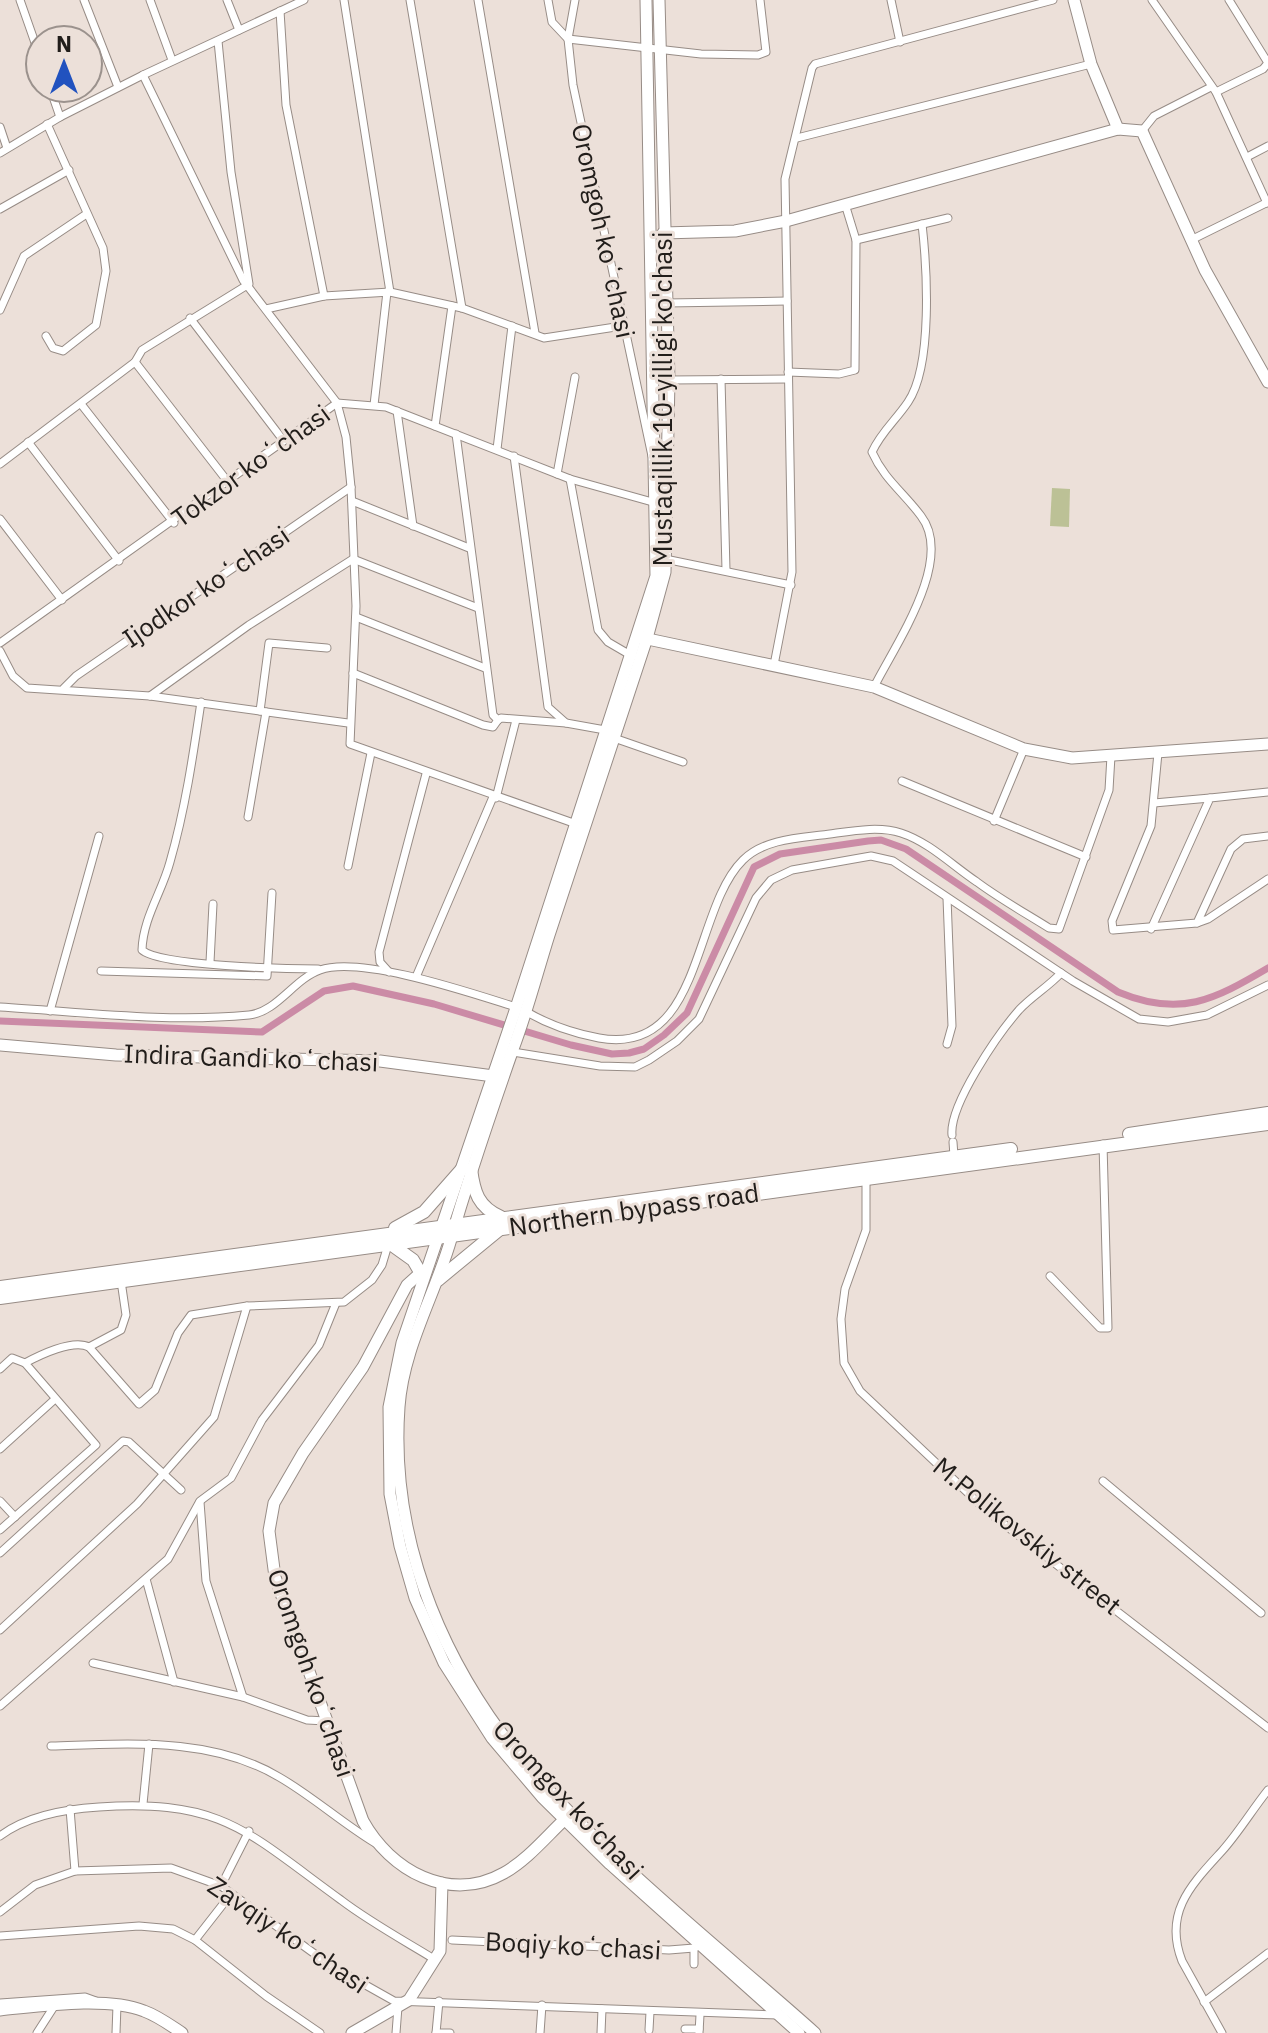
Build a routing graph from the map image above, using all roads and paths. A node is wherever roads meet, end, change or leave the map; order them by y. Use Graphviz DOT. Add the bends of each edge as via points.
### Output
graph roads {
  1 [pos="20,0"];
  2 [pos="84,0"];
  3 [pos="150,0"];
  4 [pos="227,0"];
  5 [pos="344,0"];
  6 [pos="410,0"];
  7 [pos="478,0"];
  8 [pos="548,0"];
  9 [pos="575,0"];
  10 [pos="646,0"];
  11 [pos="659,0"];
  12 [pos="760,0"];
  13 [pos="891,0"];
  14 [pos="1053,0"];
  15 [pos="1074,0"];
  16 [pos="1152,0"];
  17 [pos="1229,0"];
  18 [pos="298,1"];
  19 [pos="280,11"];
  20 [pos="28,24"];
  21 [pos="239,30"];
  22 [pos="568,39"];
  23 [pos="218,41"];
  24 [pos="900,42"];
  25 [pos="645,49"];
  26 [pos="659,50"];
  27 [pos="172,60"];
  28 [pos="1091,64"];
  29 [pos="143,75"];
  30 [pos="118,87"];
  31 [pos="1213,89"];
  32 [pos="56,104"];
  33 [pos="60,117"];
  34 [pos="47,124"];
  35 [pos="0,127"];
  36 [pos="1118,129"];
  37 [pos="1142,131"];
  38 [pos="797,138"];
  39 [pos="1268,146"];
  40 [pos="4,151"];
  41 [pos="1247,157"];
  42 [pos="69,170"];
  43 [pos="1268,202"];
  44 [pos="845,204"];
  45 [pos="0,209"];
  46 [pos="85,215"];
  47 [pos="948,218"];
  48 [pos="786,221"];
  49 [pos="922,224"];
  50 [pos="663,233"];
  51 [pos="1193,239"];
  52 [pos="856,240"];
  53 [pos="249,284"];
  54 [pos="389,292"];
  55 [pos="324,296"];
  56 [pos="787,301"];
  57 [pos="666,303"];
  58 [pos="452,306"];
  59 [pos="462,308"];
  60 [pos="266,309"];
  61 [pos="0,310"];
  62 [pos="190,318"];
  63 [pos="512,326"];
  64 [pos="622,326"];
  65 [pos="535,333"];
  66 [pos="46,336"];
  67 [pos="135,362"];
  68 [pos="788,376"];
  69 [pos="575,377"];
  70 [pos="721,379"];
  71 [pos="669,380"];
  72 [pos="1267,380"];
  73 [pos="337,403"];
  74 [pos="81,404"];
  75 [pos="374,405"];
  76 [pos="397,411"];
  77 [pos="435,426"];
  78 [pos="456,434"];
  79 [pos="283,440"];
  80 [pos="28,442"];
  81 [pos="497,449"];
  82 [pos="514,456"];
  83 [pos="655,458"];
  84 [pos="0,464"];
  85 [pos="557,474"];
  86 [pos="570,479"];
  87 [pos="228,482"];
  88 [pos="351,487"];
  89 [pos="352,501"];
  90 [pos="660,504"];
  91 [pos="0,519"];
  92 [pos="174,523"];
  93 [pos="413,526"];
  94 [pos="469,548"];
  95 [pos="353,559"];
  96 [pos="665,559"];
  97 [pos="119,561"];
  98 [pos="726,570"];
  99 [pos="791,585"];
  100 [pos="62,600"];
  101 [pos="478,608"];
  102 [pos="356,617"];
  103 [pos="642,637"];
  104 [pos="0,643"];
  105 [pos="327,648"];
  106 [pos="0,651"];
  107 [pos="632,656"];
  108 [pos="774,665"];
  109 [pos="485,668"];
  110 [pos="353,673"];
  111 [pos="874,687"];
  112 [pos="64,688"];
  113 [pos="150,696"];
  114 [pos="201,702"];
  115 [pos="263,712"];
  116 [pos="498,720"];
  117 [pos="516,720"];
  118 [pos="348,723"];
  119 [pos="566,723"];
  120 [pos="610,734"];
  121 [pos="1268,744"];
  122 [pos="1024,749"];
  123 [pos="371,753"];
  124 [pos="1158,753"];
  125 [pos="1111,756"];
  126 [pos="683,762"];
  127 [pos="426,774"];
  128 [pos="902,781"];
  129 [pos="1268,792"];
  130 [pos="495,797"];
  131 [pos="1210,798"];
  132 [pos="1154,803"];
  133 [pos="248,817"];
  134 [pos="994,821"];
  135 [pos="581,825"];
  136 [pos="99,836"];
  137 [pos="1268,836"];
  138 [pos="1086,857"];
  139 [pos="348,866"];
  140 [pos="1268,879"];
  141 [pos="272,893"];
  142 [pos="947,898"];
  143 [pos="213,904"];
  144 [pos="1197,923"];
  145 [pos="1151,929"];
  146 [pos="210,962"];
  147 [pos="270,969"];
  148 [pos="321,969"];
  149 [pos="101,971"];
  150 [pos="391,973"];
  151 [pos="1061,973"];
  152 [pos="416,977"];
  153 [pos="1268,985"];
  154 [pos="0,1007"];
  155 [pos="50,1011"];
  156 [pos="520,1012"];
  157 [pos="947,1044"];
  158 [pos="0,1045"];
  159 [pos="511,1047"];
  160 [pos="497,1076"];
  161 [pos="1268,1113"];
  162 [pos="1268,1124"];
  163 [pos="1211,1127"];
  164 [pos="1103,1144"];
  165 [pos="954,1156"];
  166 [pos="466,1169"];
  167 [pos="865,1174"];
  168 [pos="449,1223"];
  169 [pos="503,1223"];
  170 [pos="452,1236"];
  171 [pos="437,1238"];
  172 [pos="389,1241"];
  173 [pos="173,1270"];
  174 [pos="1050,1276"];
  175 [pos="423,1277"];
  176 [pos="438,1280"];
  177 [pos="121,1281"];
  178 [pos="0,1287"];
  179 [pos="0,1298"];
  180 [pos="336,1303"];
  181 [pos="247,1306"];
  182 [pos="415,1320"];
  183 [pos="89,1347"];
  184 [pos="25,1363"];
  185 [pos="0,1369"];
  186 [pos="54,1400"];
  187 [pos="0,1449"];
  188 [pos="163,1474"];
  189 [pos="1103,1481"];
  190 [pos="181,1490"];
  191 [pos="0,1501"];
  192 [pos="200,1501"];
  193 [pos="15,1517"];
  194 [pos="0,1530"];
  195 [pos="0,1553"];
  196 [pos="146,1579"];
  197 [pos="1261,1613"];
  198 [pos="0,1630"];
  199 [pos="93,1663"];
  200 [pos="174,1682"];
  201 [pos="243,1697"];
  202 [pos="0,1706"];
  203 [pos="326,1721"];
  204 [pos="1268,1728"];
  205 [pos="149,1744"];
  206 [pos="51,1746"];
  207 [pos="1268,1790"];
  208 [pos="143,1804"];
  209 [pos="70,1809"];
  210 [pos="564,1820"];
  211 [pos="249,1831"];
  212 [pos="0,1836"];
  213 [pos="375,1843"];
  214 [pos="75,1871"];
  215 [pos="442,1883"];
  216 [pos="221,1886"];
  217 [pos="231,1894"];
  218 [pos="0,1912"];
  219 [pos="0,1936"];
  220 [pos="195,1940"];
  221 [pos="452,1940"];
  222 [pos="702,1944"];
  223 [pos="1268,1953"];
  224 [pos="434,1959"];
  225 [pos="694,1964"];
  226 [pos="439,2001"];
  227 [pos="1204,2002"];
  228 [pos="0,2003"];
  229 [pos="404,2003"];
  230 [pos="55,2005"];
  231 [pos="117,2005"];
  232 [pos="542,2005"];
  233 [pos="99,2006"];
  234 [pos="602,2009"];
  235 [pos="0,2010"];
  236 [pos="650,2012"];
  237 [pos="784,2012"];
  238 [pos="700,2015"];
  239 [pos="685,2029"];
  240 [pos="649,2030"];
  241 [pos="699,2031"];
  242 [pos="37,2033"];
  243 [pos="116,2033"];
  244 [pos="182,2033"];
  245 [pos="320,2033"];
  246 [pos="352,2033"];
  247 [pos="396,2033"];
  248 [pos="436,2033"];
  249 [pos="450,2033"];
  250 [pos="540,2033"];
  251 [pos="601,2033"];
  252 [pos="799,2033"];
  253 [pos="815,2033"];
  254 [pos="1222,2033"];
  1 -- 20 [label="street"];
  2 -- 30 [label="street"];
  3 -- 27 [label="street"];
  4 -- 21 [label="street"];
  5 -- 54 [label="street"];
  6 -- 59 [label="street"];
  7 -- 65 [label="street"];
  8 -- 22 [label="street" via="552,22"];
  9 -- 22 [label="street, Oromgoh koʻchasi"];
  10 -- 25 [label="main road, Mustaqillik 10-yilligi ko'chasi"];
  11 -- 26 [label="main road, Mustaqillik 10-yilligi ko'chasi"];
  12 -- 26 [label="street" via="767,42 762,54"];
  13 -- 24 [label="street"];
  14 -- 24 [label="street"];
  15 -- 28 [label="main road"];
  16 -- 31 [label="street"];
  17 -- 31 [label="street" via="1268,63"];
  18 -- 19 [label="street"];
  19 -- 21 [label="street"];
  19 -- 55 [label="street" via="292,139"];
  21 -- 23 [label="street"];
  22 -- 25 [label="street"];
  22 -- 64 [label="street, Oromgoh koʻchasi"];
  23 -- 27 [label="street"];
  23 -- 53 [label="street"];
  24 -- 38 [label="street" via="815,64"];
  25 -- 26 [label="street"];
  25 -- 83 [label="main road, Mustaqillik 10-yilligi ko'chasi"];
  26 -- 50 [label="main road, Mustaqillik 10-yilligi ko'chasi"];
  27 -- 29 [label="street"];
  28 -- 36 [label="main road"];
  28 -- 38 [label="street"];
  29 -- 30 [label="street"];
  29 -- 53 [label="street"];
  30 -- 33 [label="street"];
  31 -- 37 [label="street" via="1154,116"];
  31 -- 41 [label="street"];
  32 -- 33 [label="street"];
  33 -- 34 [label="street"];
  34 -- 40 [label="street"];
  34 -- 42 [label="street"];
  35 -- 40 [label="street"];
  36 -- 37 [label="main road"];
  36 -- 44 [label="main road"];
  37 -- 51 [label="main road"];
  38 -- 48 [label="street" via="785,179"];
  39 -- 41 [label="street"];
  41 -- 43 [label="street"];
  42 -- 45 [label="street"];
  42 -- 46 [label="street"];
  43 -- 51 [label="street"];
  44 -- 48 [label="main road"];
  44 -- 52 [label="street"];
  46 -- 61 [label="street" via="24,256"];
  46 -- 66 [label="street" via="105,260 99,319 63,351 53,348"];
  47 -- 49 [label="street"];
  48 -- 50 [label="main road" via="735,231"];
  48 -- 56 [label="street"];
  49 -- 52 [label="street"];
  49 -- 111 [label="street" via="924,350 909,401 880,434 872,452 893,489 921,516 932,546 929,576"];
  50 -- 57 [label="main road, Mustaqillik 10-yilligi ko'chasi"];
  51 -- 72 [label="main road"];
  52 -- 68 [label="street" via="855,370"];
  53 -- 60 [label="street"];
  53 -- 62 [label="street"];
  54 -- 55 [label="street"];
  54 -- 58 [label="street"];
  54 -- 75 [label="street"];
  55 -- 60 [label="street"];
  56 -- 57 [label="street"];
  56 -- 68 [label="street"];
  57 -- 71 [label="main road, Mustaqillik 10-yilligi ko'chasi"];
  58 -- 59 [label="street"];
  58 -- 77 [label="street"];
  59 -- 63 [label="street"];
  60 -- 73 [label="street"];
  62 -- 67 [label="street" via="142,350"];
  62 -- 79 [label="street"];
  63 -- 65 [label="street"];
  63 -- 81 [label="street"];
  64 -- 65 [label="street" via="544,338"];
  64 -- 83 [label="street, Oromgoh koʻchasi" via="649,452"];
  67 -- 74 [label="street"];
  67 -- 87 [label="street"];
  68 -- 70 [label="street"];
  68 -- 99 [label="street"];
  69 -- 85 [label="street"];
  70 -- 71 [label="street"];
  70 -- 98 [label="street"];
  71 -- 90 [label="main road, Mustaqillik 10-yilligi ko'chasi"];
  73 -- 75 [label="street, Tokzor koʻchasi"];
  73 -- 79 [label="street, Tokzor koʻchasi"];
  73 -- 88 [label="street"];
  74 -- 80 [label="street"];
  74 -- 92 [label="street"];
  75 -- 76 [label="street, Tokzor koʻchasi"];
  76 -- 77 [label="street, Tokzor koʻchasi"];
  76 -- 93 [label="street"];
  77 -- 78 [label="street, Tokzor koʻchasi"];
  78 -- 81 [label="street, Tokzor koʻchasi"];
  78 -- 94 [label="street"];
  79 -- 87 [label="street, Tokzor koʻchasi"];
  80 -- 84 [label="street"];
  80 -- 97 [label="street"];
  81 -- 82 [label="street, Tokzor koʻchasi"];
  82 -- 85 [label="street, Tokzor koʻchasi"];
  82 -- 119 [label="street" via="546,697 552,713"];
  83 -- 90 [label="main road, Mustaqillik 10-yilligi ko'chasi"];
  85 -- 86 [label="street, Tokzor koʻchasi"];
  86 -- 90 [label="street, Tokzor koʻchasi"];
  86 -- 107 [label="street" via="598,630"];
  87 -- 92 [label="street, Tokzor koʻchasi"];
  88 -- 89 [label="street"];
  88 -- 112 [label="street, Ijodkor koʻchasi"];
  89 -- 93 [label="street"];
  89 -- 95 [label="street"];
  90 -- 96 [label="main road, Mustaqillik 10-yilligi ko'chasi"];
  90 -- 103 [label="main road, Mustaqillik 10-yilligi ko'chasi" via="656,576"];
  91 -- 100 [label="street"];
  92 -- 97 [label="street, Tokzor koʻchasi"];
  93 -- 94 [label="street"];
  94 -- 101 [label="street"];
  95 -- 101 [label="street"];
  95 -- 102 [label="street"];
  95 -- 113 [label="street"];
  96 -- 98 [label="street"];
  96 -- 103 [label="main road, Mustaqillik 10-yilligi ko'chasi"];
  97 -- 100 [label="street, Tokzor koʻchasi"];
  98 -- 99 [label="street"];
  99 -- 108 [label="street"];
  100 -- 104 [label="street, Tokzor koʻchasi"];
  101 -- 109 [label="street"];
  102 -- 109 [label="street"];
  102 -- 110 [label="street"];
  103 -- 107 [label="main road, Mustaqillik 10-yilligi ko'chasi"];
  103 -- 108 [label="main road"];
  103 -- 120 [label="main road, Mustaqillik 10-yilligi ko'chasi"];
  105 -- 115 [label="street" via="269,643"];
  106 -- 112 [label="street" via="20,684"];
  107 -- 120 [label="main road, Mustaqillik 10-yilligi ko'chasi"];
  108 -- 111 [label="main road"];
  109 -- 116 [label="street" via="490,706"];
  110 -- 116 [label="street" via="483,725 493,727"];
  110 -- 118 [label="street"];
  111 -- 122 [label="main road"];
  112 -- 113 [label="street"];
  113 -- 114 [label="street"];
  114 -- 115 [label="street"];
  114 -- 146 [label="street" via="173,850 142,947 148,955 168,960"];
  115 -- 118 [label="street"];
  115 -- 133 [label="street"];
  116 -- 117 [label="street"];
  117 -- 119 [label="street"];
  117 -- 130 [label="street"];
  118 -- 123 [label="street" via="350,744"];
  119 -- 120 [label="street"];
  120 -- 126 [label="street"];
  120 -- 135 [label="main road, Mustaqillik 10-yilligi ko'chasi"];
  121 -- 124 [label="main road"];
  122 -- 125 [label="main road" via="1072,758"];
  122 -- 134 [label="street"];
  123 -- 127 [label="street"];
  123 -- 139 [label="street"];
  124 -- 125 [label="main road"];
  124 -- 132 [label="street"];
  125 -- 138 [label="street" via="1111,783"];
  127 -- 130 [label="street"];
  127 -- 150 [label="street" via="379,952 383,968"];
  128 -- 134 [label="street"];
  129 -- 131 [label="street"];
  130 -- 135 [label="street"];
  130 -- 152 [label="street"];
  131 -- 132 [label="street"];
  131 -- 145 [label="street"];
  132 -- 145 [label="street" via="1147,839 1111,927 1116,932"];
  134 -- 138 [label="street"];
  135 -- 156 [label="main road, Mustaqillik 10-yilligi ko'chasi"];
  136 -- 155 [label="street"];
  137 -- 144 [label="street" via="1243,839 1231,849"];
  138 -- 156 [label="street" via="1056,930 906,834 870,829 784,840 741,861 682,994 653,1028 636,1038 605,1039 554,1027"];
  140 -- 144 [label="street"];
  141 -- 147 [label="street"];
  142 -- 151 [label="street"];
  142 -- 157 [label="street" via="952,1026"];
  142 -- 159 [label="street" via="882,857 780,874 756,898 699,1019 663,1051 635,1067 621,1067"];
  143 -- 146 [label="street"];
  144 -- 145 [label="street"];
  146 -- 147 [label="street"];
  147 -- 148 [label="street"];
  147 -- 149 [label="street" via="267,976"];
  148 -- 150 [label="street"];
  148 -- 155 [label="street" via="255,1014 194,1018"];
  150 -- 152 [label="street"];
  151 -- 153 [label="street" via="1118,1010 1152,1021 1207,1015"];
  151 -- 165 [label="street" via="1020,1009 954,1111"];
  152 -- 156 [label="street"];
  154 -- 155 [label="street"];
  156 -- 159 [label="main road, Mustaqillik 10-yilligi ko'chasi"];
  158 -- 160 [label="main road, Indira Gandi koʻchasi" via="116,1055 312,1057"];
  159 -- 160 [label="main road, Mustaqillik 10-yilligi ko'chasi"];
  160 -- 166 [label="main road, Mustaqillik 10-yilligi ko'chasi"];
  161 -- 163 [label="main road, Northern bypass road"];
  162 -- 163 [label="main road, Northern bypass road"];
  163 -- 164 [label="main road, Northern bypass road"];
  163 -- 165 [label="main road, Northern bypass road"];
  164 -- 167 [label="main road, Northern bypass road"];
  164 -- 174 [label="street" via="1108,1328 1100,1328"];
  165 -- 167 [label="main road, Northern bypass road"];
  166 -- 168 [label="main road, Mustaqillik 10-yilligi ko'chasi"];
  166 -- 169 [label="main road" via="481,1204"];
  166 -- 172 [label="main road"];
  167 -- 169 [label="main road, Northern bypass road"];
  167 -- 204 [label="street, M.Polikovskiy street" via="866,1230 845,1289 841,1319 844,1363 860,1391 987,1511"];
  168 -- 169 [label="main road, Northern bypass road"];
  168 -- 170 [label="main road"];
  168 -- 171 [label="main road"];
  168 -- 172 [label="main road, Northern bypass road"];
  169 -- 170 [label="main road, Northern bypass road"];
  169 -- 176 [label="main road"];
  170 -- 171 [label="main road, Northern bypass road"];
  170 -- 176 [label="main road"];
  171 -- 172 [label="main road, Northern bypass road"];
  171 -- 175 [label="main road"];
  172 -- 173 [label="main road, Northern bypass road"];
  172 -- 175 [label="main road" via="413,1260"];
  172 -- 180 [label="street" via="372,1280 350,1299"];
  173 -- 177 [label="main road, Northern bypass road"];
  173 -- 178 [label="main road, Northern bypass road"];
  175 -- 182 [label="main road"];
  175 -- 203 [label="main road, Oromgoh koʻchasi" via="407,1285 363,1367 284,1482 270,1517 275,1577"];
  176 -- 182 [label="main road"];
  177 -- 179 [label="main road, Northern bypass road"];
  177 -- 183 [label="street" via="125,1323 112,1337"];
  180 -- 181 [label="street"];
  180 -- 192 [label="street" via="319,1345 262,1420 231,1478"];
  181 -- 183 [label="street" via="187,1318 164,1374 139,1404"];
  181 -- 188 [label="street" via="214,1417"];
  182 -- 210 [label="main road, Oromgox ko‘chasi" via="395,1371 388,1426 390,1494 408,1577 464,1696 514,1766"];
  182 -- 222 [label="main road, Oromgox ko‘chasi" via="403,1378 399,1463 412,1554 448,1645 488,1714 535,1773"];
  183 -- 184 [label="street" via="69,1346"];
  184 -- 185 [label="street" via="12,1358"];
  184 -- 186 [label="street"];
  186 -- 187 [label="street"];
  186 -- 193 [label="street" via="96,1443 95,1449"];
  188 -- 190 [label="street"];
  188 -- 195 [label="street" via="123,1441"];
  188 -- 198 [label="street"];
  189 -- 197 [label="street"];
  191 -- 193 [label="street"];
  192 -- 196 [label="street" via="175,1551"];
  192 -- 201 [label="street" via="206,1581"];
  193 -- 194 [label="street"];
  196 -- 200 [label="street"];
  196 -- 202 [label="street"];
  199 -- 200 [label="street"];
  200 -- 201 [label="street"];
  201 -- 203 [label="street" via="307,1720"];
  203 -- 213 [label="main road, Oromgoh koʻchasi"];
  205 -- 206 [label="street"];
  205 -- 208 [label="street"];
  205 -- 213 [label="street" via="203,1750 259,1767"];
  207 -- 227 [label="street" via="1196,1878 1182,1904 1177,1949"];
  208 -- 209 [label="street"];
  208 -- 211 [label="street" via="195,1810"];
  209 -- 212 [label="street"];
  209 -- 214 [label="street"];
  210 -- 215 [label="main road, Oromgoh koʻchasi" via="503,1874"];
  210 -- 222 [label="main road, Oromgox ko‘chasi"];
  211 -- 216 [label="street"];
  211 -- 224 [label="street" via="351,1908"];
  213 -- 215 [label="main road, Oromgoh koʻchasi" via="421,1879"];
  214 -- 216 [label="street, Zavqiy koʻchasi" via="171,1868"];
  214 -- 218 [label="street, Zavqiy koʻchasi" via="35,1885"];
  215 -- 224 [label="main road" via="441,1941"];
  216 -- 217 [label="street, Zavqiy koʻchasi"];
  217 -- 220 [label="street"];
  217 -- 229 [label="street, Zavqiy koʻchasi" via="366,1988"];
  219 -- 220 [label="street" via="157,1926"];
  220 -- 245 [label="street"];
  221 -- 222 [label="street, Boqiy koʻchasi" via="669,1950"];
  222 -- 225 [label="street, Boqiy koʻchasi"];
  222 -- 237 [label="main road, Oromgox ko‘chasi"];
  223 -- 227 [label="street"];
  224 -- 229 [label="main road"];
  226 -- 229 [label="street, Zavqiy koʻchasi"];
  226 -- 232 [label="street, Zavqiy koʻchasi"];
  226 -- 248 [label="street"];
  227 -- 254 [label="street"];
  228 -- 233 [label="street" via="85,1997"];
  229 -- 246 [label="main road"];
  229 -- 247 [label="street"];
  230 -- 233 [label="main road"];
  230 -- 235 [label="main road"];
  230 -- 242 [label="street"];
  231 -- 233 [label="main road"];
  231 -- 243 [label="street"];
  231 -- 244 [label="main road" via="146,2011"];
  232 -- 234 [label="street, Zavqiy koʻchasi"];
  232 -- 250 [label="street"];
  234 -- 236 [label="street, Zavqiy koʻchasi"];
  234 -- 251 [label="street"];
  236 -- 238 [label="street, Zavqiy koʻchasi"];
  236 -- 240 [label="street"];
  237 -- 238 [label="street, Zavqiy koʻchasi"];
  237 -- 252 [label="main road, Oromgox ko‘chasi"];
  237 -- 253 [label="main road, Oromgox ko‘chasi"];
  238 -- 241 [label="street"];
  239 -- 241 [label="street"];
  248 -- 249 [label="street"];
}
